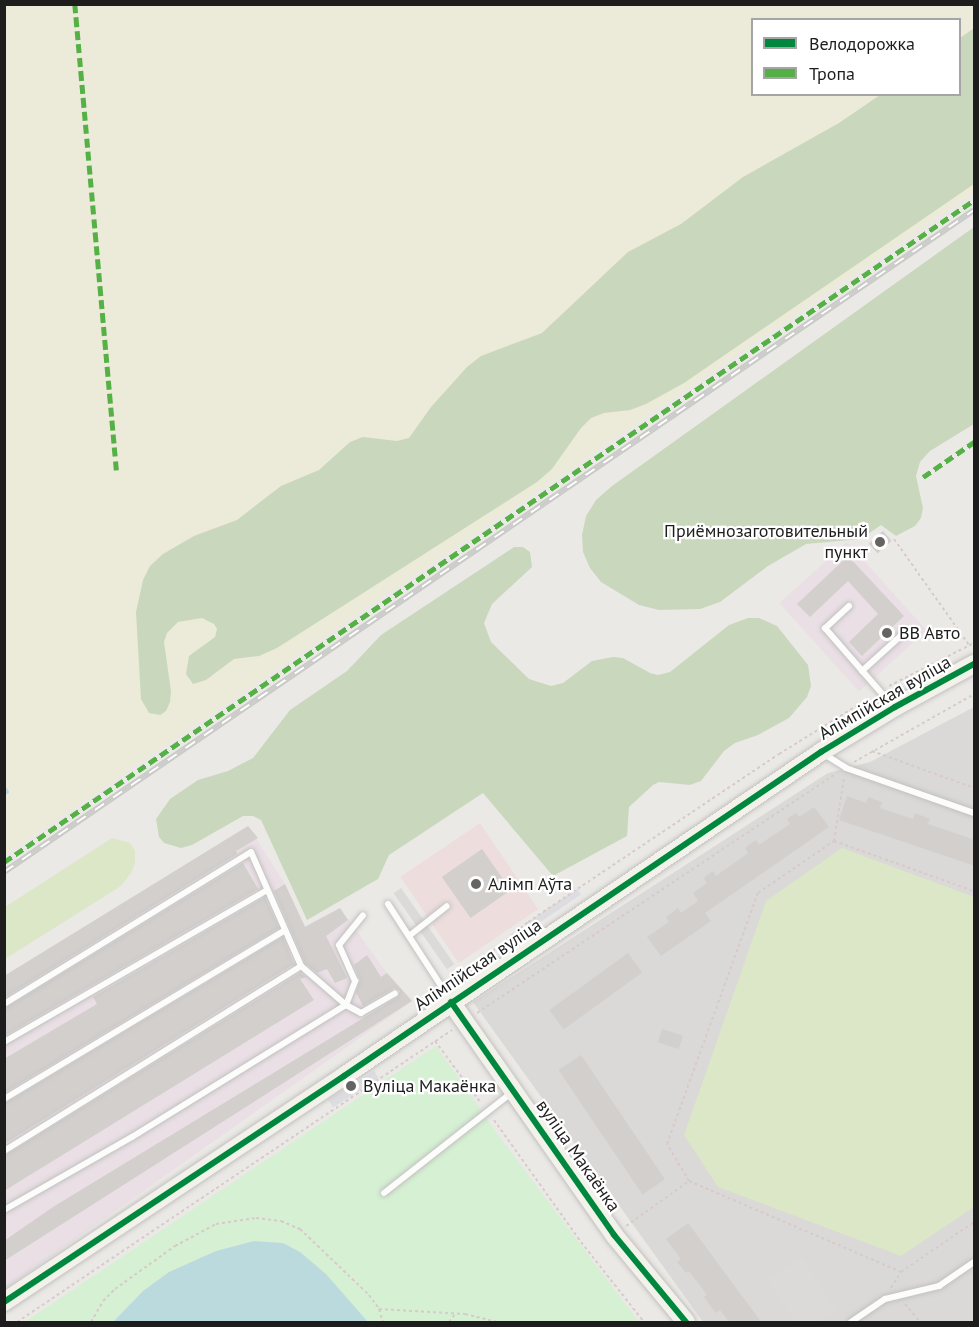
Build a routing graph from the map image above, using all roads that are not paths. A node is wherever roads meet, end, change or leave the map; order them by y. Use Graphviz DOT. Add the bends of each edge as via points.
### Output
graph roads {
  1 [pos="849,606"];
  2 [pos="905,632"];
  3 [pos="975,664"];
  4 [pos="862,671"];
  5 [pos="895,707"];
  6 [pos="821,752"];
  7 [pos="975,813"];
  8 [pos="267,890"];
  9 [pos="388,904"];
  10 [pos="447,906"];
  11 [pos="363,915"];
  12 [pos="285,930"];
  13 [pos="409,936"];
  14 [pos="301,966"];
  15 [pos="395,993"];
  16 [pos="448,996"];
  17 [pos="4,1004"];
  18 [pos="346,1005"];
  19 [pos="4,1042"];
  20 [pos="514,1090"];
  21 [pos="4,1099"];
  22 [pos="4,1151"];
  23 [pos="384,1193"];
  24 [pos="4,1210"];
  25 [pos="975,1262"];
  26 [pos="4,1302"];
  27 [pos="686,1323"];
  28 [pos="851,1323"];
  1 -- 4 [label="lane" via="825,628"];
  2 -- 4 [label="lane"];
  3 -- 5 [label="street, Алімпійская вуліца"];
  4 -- 5 [label="lane"];
  5 -- 6 [label="street, Алімпійская вуліца"];
  6 -- 7 [label="lane" via="846,768"];
  6 -- 16 [label="street, Алімпійская вуліца"];
  8 -- 12 [label="lane"];
  8 -- 17 [label="lane" via="250,852"];
  8 -- 19 [label="lane"];
  9 -- 13 [label="lane"];
  10 -- 13 [label="lane"];
  11 -- 18 [label="lane" via="339,945 355,981"];
  12 -- 14 [label="lane"];
  12 -- 21 [label="lane"];
  13 -- 16 [label="lane"];
  14 -- 18 [label="lane"];
  14 -- 22 [label="lane"];
  15 -- 18 [label="lane" via="361,1013"];
  16 -- 20 [label="street, вуліца Макаёнка"];
  16 -- 26 [label="street, Алімпійская вуліца"];
  18 -- 24 [label="lane" via="132,1137"];
  20 -- 23 [label="lane"];
  20 -- 27 [label="street, вуліца Макаёнка" via="615,1235"];
  25 -- 28 [label="lane" via="939,1286 885,1299"];
}
